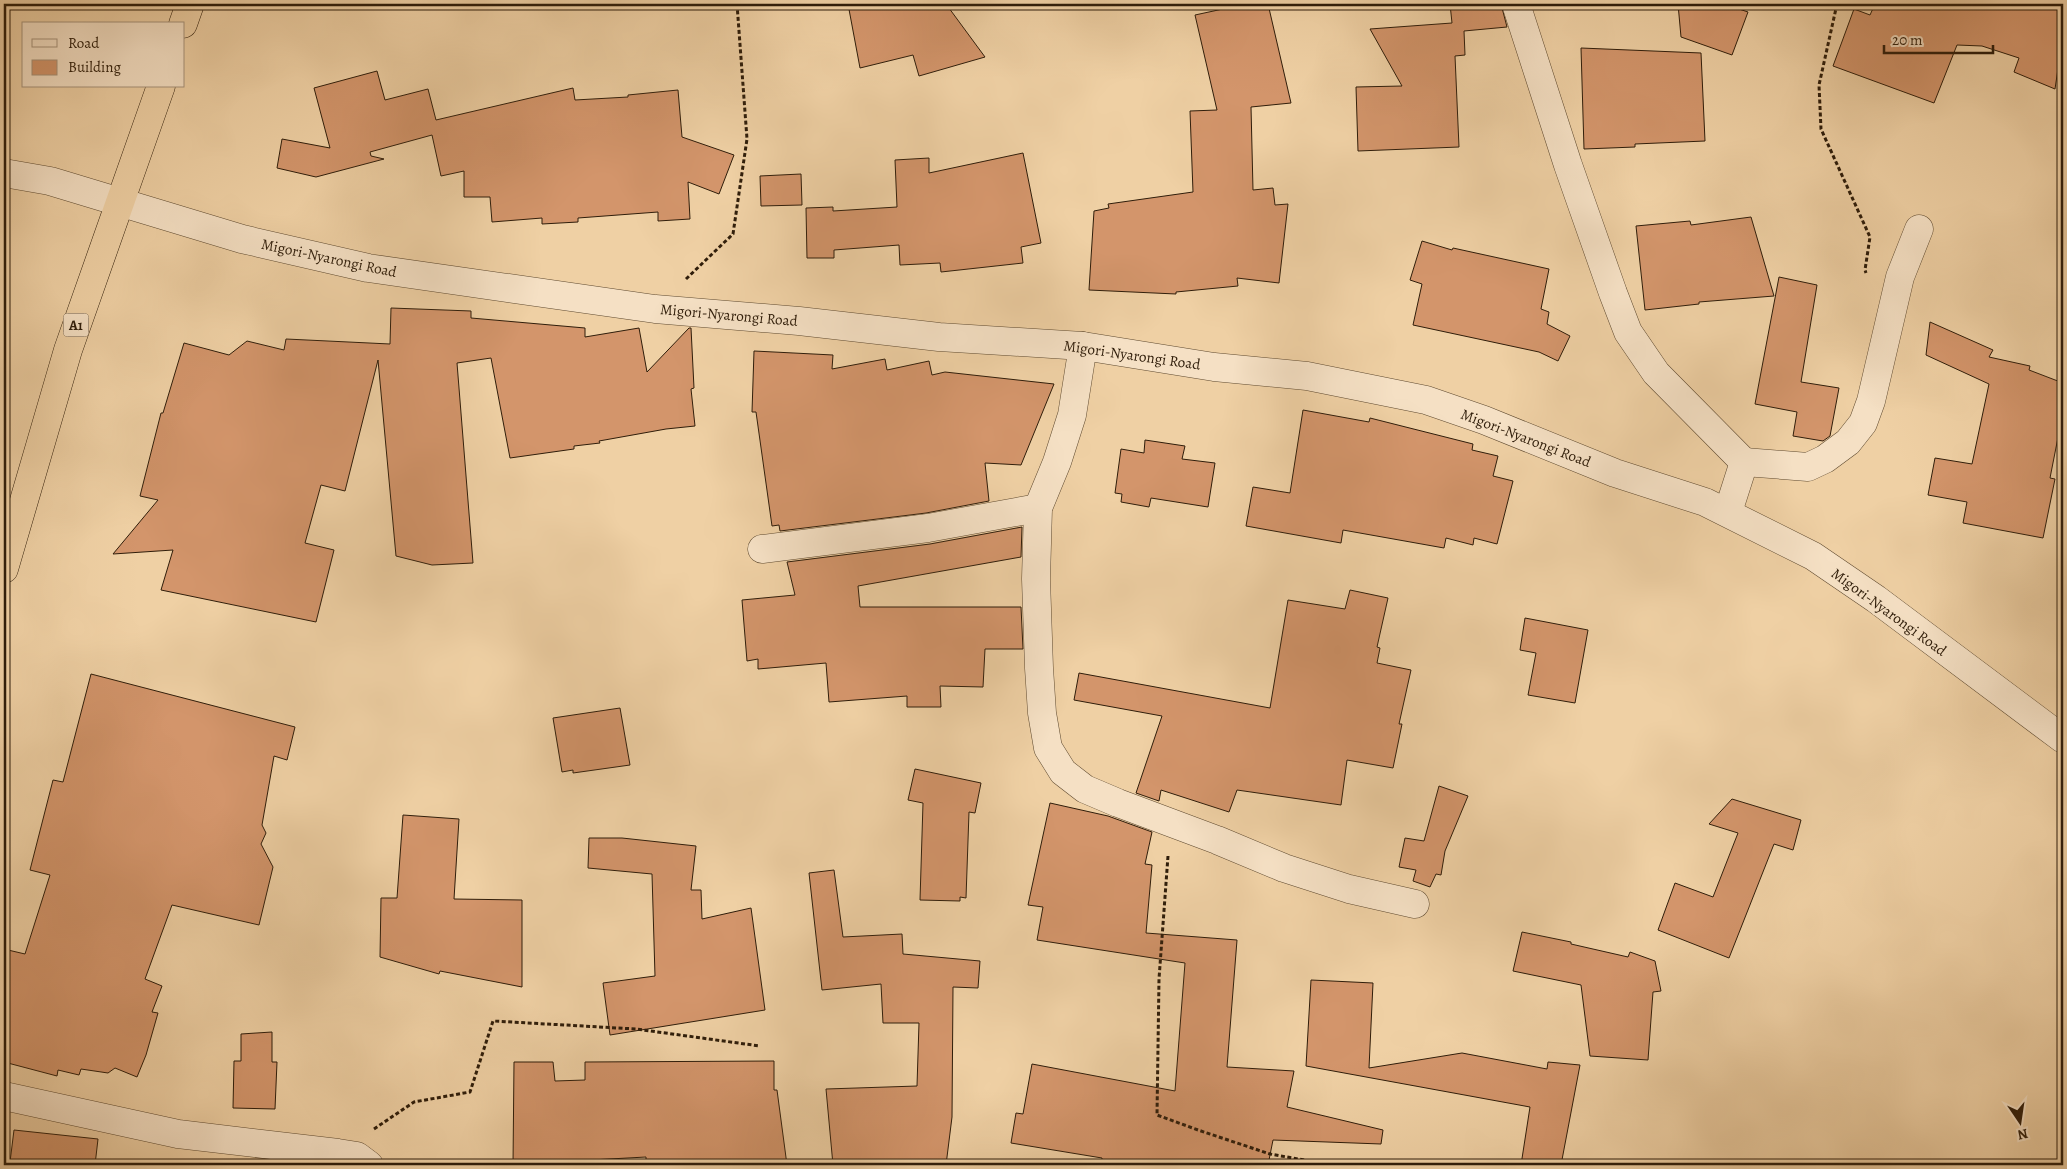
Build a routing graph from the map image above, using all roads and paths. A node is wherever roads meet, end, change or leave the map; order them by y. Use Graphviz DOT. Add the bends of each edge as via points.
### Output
graph roads {
  1 [pos="190,4"];
  2 [pos="737,4"];
  3 [pos="1516,4"];
  4 [pos="1837,4"];
  5 [pos="184,22"];
  6 [pos="160,88"];
  7 [pos="4,172"];
  8 [pos="120,202"];
  9 [pos="1919,229"];
  10 [pos="1868,278"];
  11 [pos="656,309"];
  12 [pos="1083,346"];
  13 [pos="1744,462"];
  14 [pos="1038,508"];
  15 [pos="1728,512"];
  16 [pos="762,549"];
  17 [pos="4,569"];
  18 [pos="2063,739"];
  19 [pos="1170,823"];
  20 [pos="1415,904"];
  21 [pos="760,1046"];
  22 [pos="4,1096"];
  23 [pos="338,1153"];
  24 [pos="369,1165"];
  25 [pos="1332,1165"];
  1 -- 5 [label="highway"];
  2 -- 11 [label="path" via="747,139 733,234"];
  3 -- 13 [label="street" via="1568,165 1628,332 1656,372"];
  4 -- 10 [label="path" via="1819,85 1821,129 1870,237 1865,270"];
  6 -- 8 [label="highway, A1"];
  7 -- 8 [label="street, Migori-Nyarongi Road"];
  8 -- 11 [label="street, Migori-Nyarongi Road" via="242,239 353,265"];
  8 -- 17 [label="highway, A1" via="68,350"];
  9 -- 13 [label="street" via="1900,278 1863,423 1848,442 1808,467"];
  11 -- 12 [label="street, Migori-Nyarongi Road" via="939,337"];
  12 -- 14 [label="street" via="1072,414"];
  12 -- 15 [label="street, Migori-Nyarongi Road" via="1214,367 1307,376 1426,400"];
  13 -- 15 [label="street"];
  14 -- 16 [label="street" via="928,528"];
  14 -- 19 [label="street" via="1038,660 1048,748 1063,772 1085,789"];
  15 -- 18 [label="street, Migori-Nyarongi Road" via="1813,556 1876,599"];
  19 -- 20 [label="street" via="1284,868 1349,889"];
  19 -- 25 [label="path" via="1159,979 1158,1115 1270,1154"];
  21 -- 23 [label="path" via="636,1029 493,1021 470,1092 414,1102"];
  22 -- 23 [label="street" via="178,1134"];
  23 -- 24 [label="street" via="357,1156"];
}
